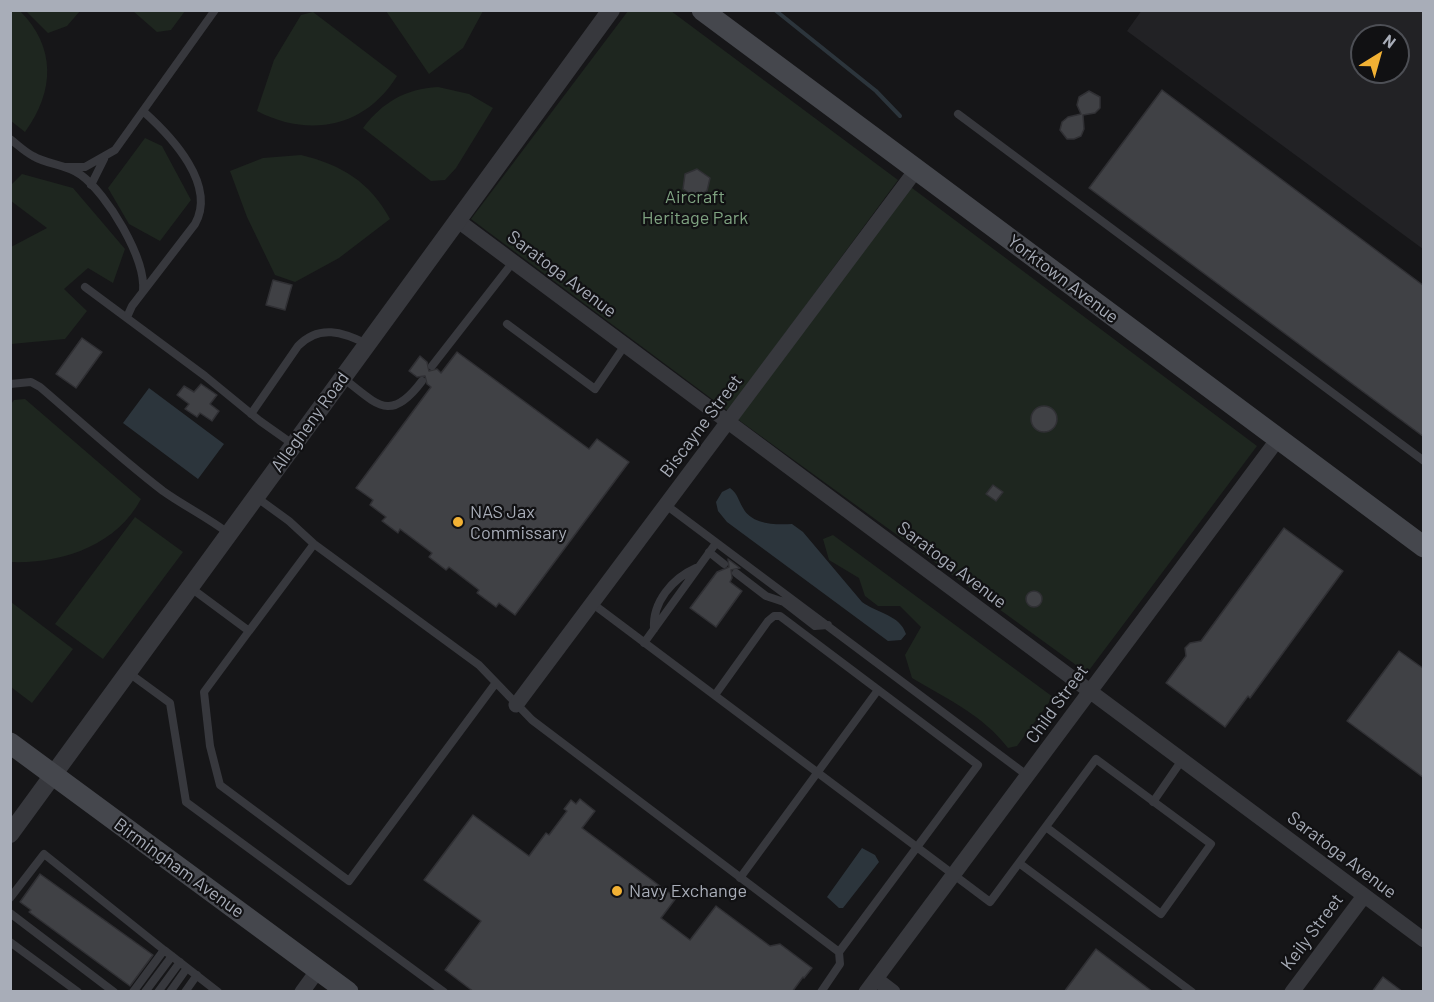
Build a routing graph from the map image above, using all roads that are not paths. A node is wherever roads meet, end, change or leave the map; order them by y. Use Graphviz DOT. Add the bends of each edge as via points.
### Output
graph roads {
  1 [pos="215,10"];
  2 [pos="611,10"];
  3 [pos="702,10"];
  4 [pos="144,112"];
  5 [pos="957,114"];
  6 [pos="10,140"];
  7 [pos="105,158"];
  8 [pos="66,167"];
  9 [pos="916,170"];
  10 [pos="91,185"];
  11 [pos="457,220"];
  12 [pos="513,262"];
  13 [pos="85,287"];
  14 [pos="143,292"];
  15 [pos="127,317"];
  16 [pos="507,324"];
  17 [pos="367,344"];
  18 [pos="625,345"];
  19 [pos="432,366"];
  20 [pos="343,378"];
  21 [pos="422,381"];
  22 [pos="10,384"];
  23 [pos="251,414"];
  24 [pos="728,422"];
  25 [pos="1278,439"];
  26 [pos="294,445"];
  27 [pos="1424,461"];
  28 [pos="256,497"];
  29 [pos="666,505"];
  30 [pos="229,534"];
  31 [pos="716,543"];
  32 [pos="314,544"];
  33 [pos="1424,547"];
  34 [pos="709,552"];
  35 [pos="724,564"];
  36 [pos="736,573"];
  37 [pos="190,587"];
  38 [pos="592,604"];
  39 [pos="828,626"];
  40 [pos="249,631"];
  41 [pos="644,643"];
  42 [pos="128,672"];
  43 [pos="495,684"];
  44 [pos="878,690"];
  45 [pos="1089,691"];
  46 [pos="715,696"];
  47 [pos="516,705"];
  48 [pos="10,742"];
  49 [pos="1182,760"];
  50 [pos="817,772"];
  51 [pos="52,774"];
  52 [pos="1028,776"];
  53 [pos="1153,802"];
  54 [pos="1046,827"];
  55 [pos="10,834"];
  56 [pos="917,846"];
  57 [pos="1019,863"];
  58 [pos="954,873"];
  59 [pos="740,878"];
  60 [pos="1364,896"];
  61 [pos="10,898"];
  62 [pos="10,913"];
  63 [pos="1424,940"];
  64 [pos="10,942"];
  65 [pos="164,950"];
  66 [pos="839,952"];
  67 [pos="172,956"];
  68 [pos="180,962"];
  69 [pos="187,968"];
  70 [pos="318,970"];
  71 [pos="197,975"];
  72 [pos="871,985"];
  73 [pos="207,988"];
  74 [pos="78,992"];
  75 [pos="114,992"];
  76 [pos="133,992"];
  77 [pos="145,992"];
  78 [pos="158,992"];
  79 [pos="170,992"];
  80 [pos="185,992"];
  81 [pos="218,992"];
  82 [pos="302,992"];
  83 [pos="348,992"];
  84 [pos="444,992"];
  85 [pos="821,992"];
  86 [pos="893,992"];
  87 [pos="1192,992"];
  88 [pos="1292,992"];
  1 -- 4 [label="lane"];
  2 -- 11 [label="street, Allegheny Road"];
  3 -- 9 [label="main road, Yorktown Avenue"];
  4 -- 7 [label="lane"];
  4 -- 14 [label="lane" via="177,146 191,170 202,203 195,224"];
  5 -- 27 [label="lane"];
  6 -- 8 [label="lane" via="33,156"];
  7 -- 8 [label="lane" via="85,167"];
  7 -- 10 [label="lane"];
  8 -- 10 [label="lane"];
  9 -- 24 [label="street, Biscayne Street"];
  9 -- 25 [label="main road, Yorktown Avenue"];
  10 -- 14 [label="lane" via="133,248"];
  11 -- 12 [label="street, Saratoga Avenue"];
  11 -- 17 [label="street, Allegheny Road"];
  12 -- 18 [label="street, Saratoga Avenue"];
  12 -- 19 [label="lane"];
  13 -- 15 [label="lane"];
  14 -- 15 [label="lane"];
  15 -- 23 [label="lane"];
  16 -- 18 [label="lane" via="595,389"];
  17 -- 20 [label="street, Allegheny Road"];
  17 -- 23 [label="lane" via="331,331 306,339"];
  18 -- 24 [label="street, Saratoga Avenue"];
  20 -- 21 [label="lane" via="377,404 389,406 398,406 409,398"];
  20 -- 26 [label="street, Allegheny Road"];
  22 -- 30 [label="lane" via="31,382 40,387 119,457"];
  23 -- 26 [label="lane"];
  24 -- 29 [label="street, Biscayne Street"];
  24 -- 45 [label="street, Saratoga Avenue"];
  25 -- 33 [label="main road, Yorktown Avenue"];
  25 -- 45 [label="street, Child Street"];
  26 -- 28 [label="street, Allegheny Road"];
  28 -- 30 [label="street, Allegheny Road"];
  28 -- 32 [label="lane"];
  29 -- 31 [label="lane"];
  29 -- 38 [label="street, Biscayne Street"];
  30 -- 37 [label="street, Allegheny Road"];
  31 -- 34 [label="lane"];
  31 -- 39 [label="lane"];
  32 -- 40 [label="lane"];
  32 -- 43 [label="lane" via="473,660"];
  34 -- 35 [label="lane"];
  34 -- 41 [label="lane"];
  36 -- 39 [label="lane" via="815,626"];
  37 -- 40 [label="lane"];
  37 -- 42 [label="street, Allegheny Road"];
  38 -- 41 [label="lane"];
  38 -- 47 [label="street, Biscayne Street"];
  39 -- 52 [label="lane"];
  40 -- 43 [label="lane" via="204,692 210,746 220,785 349,881"];
  41 -- 46 [label="lane"];
  42 -- 51 [label="street, Allegheny Road"];
  42 -- 84 [label="lane" via="170,703 186,802"];
  43 -- 47 [label="lane"];
  44 -- 46 [label="lane" via="780,616 774,616"];
  44 -- 50 [label="lane"];
  44 -- 56 [label="lane" via="978,765"];
  45 -- 49 [label="street, Saratoga Avenue"];
  45 -- 52 [label="street, Child Street"];
  46 -- 50 [label="lane"];
  47 -- 59 [label="lane"];
  48 -- 51 [label="main road, Birmingham Avenue"];
  49 -- 53 [label="lane"];
  49 -- 60 [label="street, Saratoga Avenue"];
  50 -- 56 [label="lane"];
  50 -- 59 [label="lane"];
  51 -- 55 [label="street, Allegheny Road"];
  51 -- 70 [label="main road, Birmingham Avenue"];
  52 -- 58 [label="street, Child Street"];
  53 -- 54 [label="lane" via="1096,759"];
  53 -- 54 [label="lane" via="1211,844 1161,914"];
  54 -- 57 [label="lane"];
  56 -- 58 [label="lane"];
  56 -- 66 [label="lane"];
  57 -- 58 [label="lane" via="990,902"];
  57 -- 87 [label="lane"];
  58 -- 72 [label="street, Child Street"];
  59 -- 66 [label="lane"];
  60 -- 63 [label="street, Saratoga Avenue"];
  60 -- 88 [label="street, Keily Street"];
  61 -- 65 [label="lane" via="44,854"];
  62 -- 75 [label="lane"];
  64 -- 74 [label="lane"];
  65 -- 67 [label="lane"];
  65 -- 76 [label="lane"];
  66 -- 85 [label="lane" via="840,964"];
  67 -- 68 [label="lane"];
  67 -- 77 [label="lane"];
  68 -- 69 [label="lane"];
  68 -- 78 [label="lane"];
  69 -- 71 [label="lane"];
  69 -- 79 [label="lane"];
  70 -- 82 [label="street"];
  70 -- 83 [label="main road, Birmingham Avenue"];
  71 -- 73 [label="lane"];
  71 -- 80 [label="lane"];
  72 -- 86 [label="street"];
  73 -- 81 [label="lane"];
}
